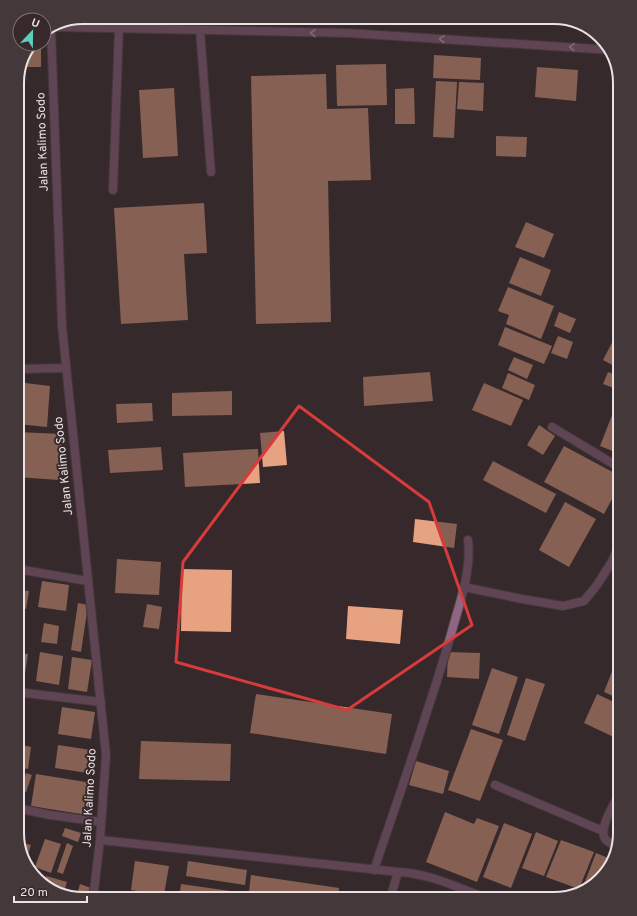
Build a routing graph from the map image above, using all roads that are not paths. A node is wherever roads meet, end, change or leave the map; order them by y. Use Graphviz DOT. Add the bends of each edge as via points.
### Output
graph roads {
  1 [pos="63,27"];
  2 [pos="119,28"];
  3 [pos="200,30"];
  4 [pos="602,49"];
  5 [pos="52,52"];
  6 [pos="211,172"];
  7 [pos="113,190"];
  8 [pos="24,368"];
  9 [pos="66,368"];
  10 [pos="552,427"];
  11 [pos="613,464"];
  12 [pos="468,540"];
  13 [pos="613,557"];
  14 [pos="24,570"];
  15 [pos="88,581"];
  16 [pos="464,587"];
  17 [pos="24,693"];
  18 [pos="101,702"];
  19 [pos="495,785"];
  20 [pos="613,806"];
  21 [pos="24,809"];
  22 [pos="101,822"];
  23 [pos="603,831"];
  24 [pos="100,840"];
  25 [pos="612,844"];
  26 [pos="374,870"];
  27 [pos="398,872"];
  28 [pos="94,892"];
  29 [pos="392,892"];
  30 [pos="470,892"];
  1 -- 2 [label="street"];
  2 -- 3 [label="street"];
  2 -- 7 [label="street"];
  4 -- 3 [label="street, one-way" via="348,34"];
  3 -- 6 [label="street"];
  5 -- 9 [label="street, Jalan Kalimo Sodo" via="62,326"];
  8 -- 9 [label="street"];
  9 -- 15 [label="street, Jalan Kalimo Sodo"];
  10 -- 11 [label="street"];
  12 -- 16 [label="street" via="470,551"];
  13 -- 16 [label="street" via="584,601 563,606"];
  14 -- 15 [label="street"];
  15 -- 18 [label="street, Jalan Kalimo Sodo"];
  16 -- 26 [label="street" via="440,670"];
  17 -- 18 [label="street"];
  18 -- 22 [label="street, Jalan Kalimo Sodo" via="106,755"];
  19 -- 23 [label="street"];
  20 -- 23 [label="street"];
  21 -- 22 [label="street"];
  22 -- 24 [label="street, Jalan Kalimo Sodo"];
  23 -- 25 [label="street" via="604,838"];
  24 -- 26 [label="street"];
  24 -- 28 [label="street, Jalan Kalimo Sodo"];
  26 -- 27 [label="street"];
  27 -- 29 [label="street"];
  27 -- 30 [label="street" via="410,872 433,878"];
}
